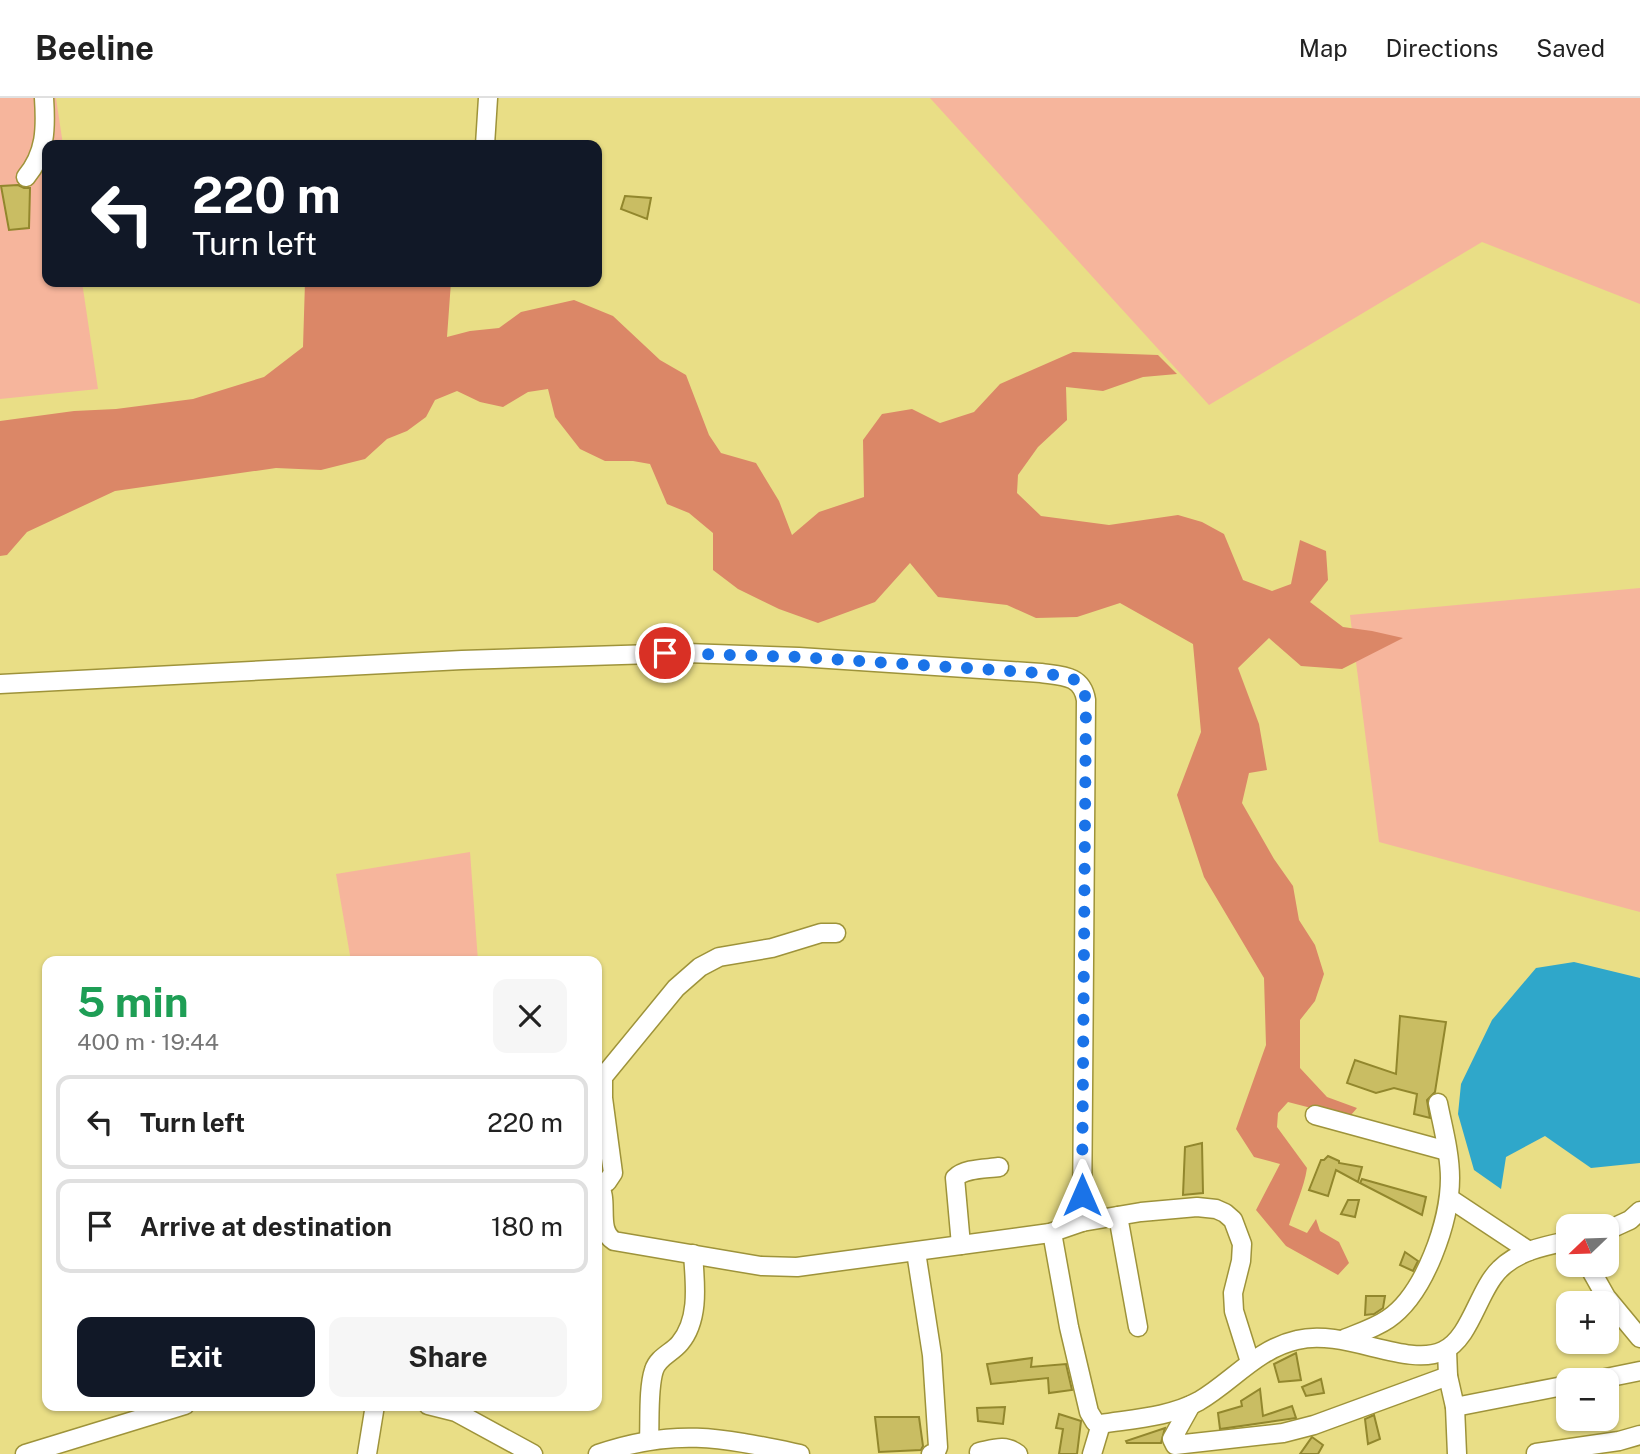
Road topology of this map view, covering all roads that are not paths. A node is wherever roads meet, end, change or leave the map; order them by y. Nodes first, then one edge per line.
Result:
1 (44, 98) edge
2 (488, 98) edge
3 (44, 140) edge
4 (485, 140) edge
5 (42, 150) edge
6 (26, 177) dead end
7 (0, 684) edge
8 (836, 933) dead end
9 (1438, 1103) dead end
10 (1315, 1115) dead end
11 (1447, 1151) junction
12 (999, 1167) dead end
13 (602, 1183) edge
14 (1449, 1198) junction
15 (602, 1205) edge
16 (1640, 1211) edge
17 (1118, 1216) junction
18 (1082, 1222) junction
19 (1619, 1225) edge
20 (1050, 1233) junction
21 (1556, 1244) edge
22 (961, 1245) junction
23 (1529, 1251) junction
24 (916, 1252) junction
25 (693, 1254) junction
26 (1595, 1278) edge
27 (1138, 1327) dead end
28 (1640, 1338) edge
29 (1344, 1339) junction
30 (1447, 1350) junction
31 (1250, 1362) junction
32 (1640, 1371) edge
33 (1619, 1375) edge
34 (1448, 1376) junction
35 (1556, 1387) edge
36 (1191, 1405) junction
37 (1455, 1407) junction
38 (166, 1411) edge
39 (374, 1411) edge
40 (446, 1411) edge
41 (1101, 1424) junction
42 (1640, 1435) edge
43 (649, 1440) junction
44 (1172, 1449) edge
45 (979, 1452) edge
46 (1536, 1453) edge
47 (24, 1454) edge
48 (367, 1454) edge
49 (533, 1454) edge
50 (598, 1454) edge
51 (800, 1454) edge
52 (931, 1454) edge
53 (1018, 1454) edge
54 (1092, 1454) edge
55 (1457, 1454) edge

1 - 3 street
2 - 4 street
5 - 6 street
7 - 18 street
8 - 13 street
9 - 11 street
10 - 11 street
11 - 14 street
12 - 22 street
14 - 23 street
14 - 29 street
15 - 25 street
16 - 19 street
17 - 18 street
17 - 27 street
17 - 31 street
18 - 20 street
20 - 22 street
20 - 41 street
21 - 23 street
22 - 24 street
23 - 30 street
24 - 25 street
24 - 52 street
25 - 43 street
26 - 28 street
29 - 30 street
29 - 31 street
30 - 34 street
31 - 36 street
32 - 33 street
34 - 37 street
34 - 44 street
35 - 37 street
36 - 41 street
36 - 44 street
37 - 55 street
38 - 47 street
39 - 48 street
40 - 49 street
41 - 54 street
42 - 46 street
43 - 50 street
43 - 51 street
45 - 53 street

